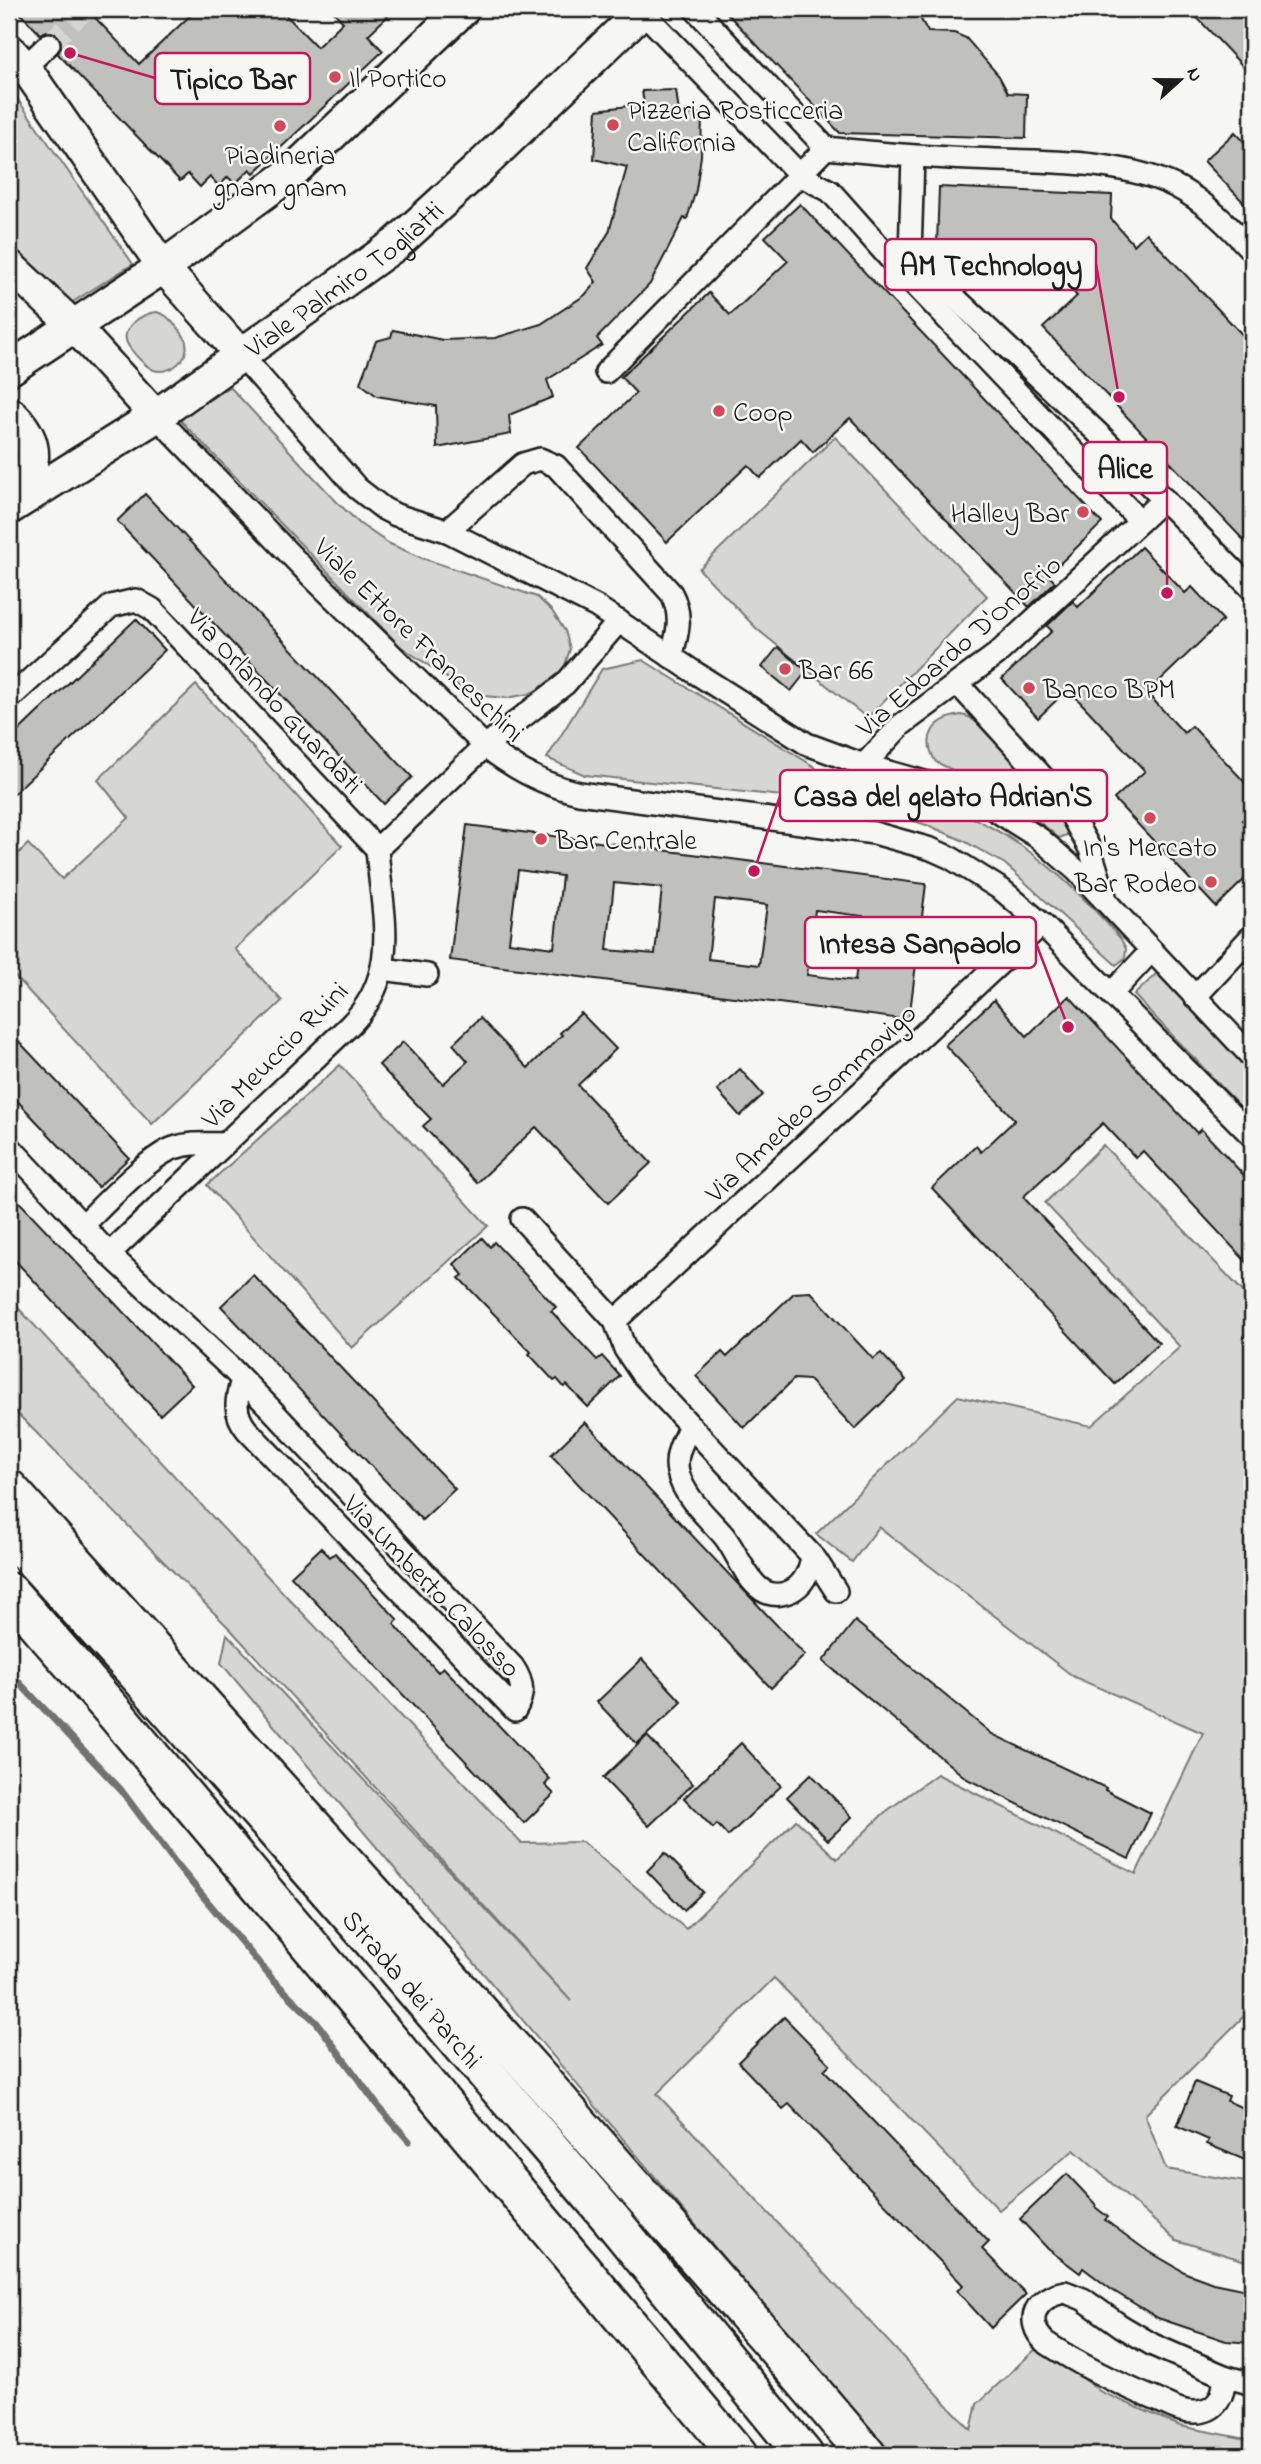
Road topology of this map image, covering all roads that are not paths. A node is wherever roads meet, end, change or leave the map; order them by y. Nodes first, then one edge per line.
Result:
1 (463, 9) edge
2 (695, 9) edge
3 (643, 10) edge
4 (49, 44) tunnel mouth
5 (17, 58) edge
6 (826, 148) junction
7 (913, 157) junction
8 (800, 175) junction
9 (1252, 251) edge
10 (902, 259) junction
11 (9, 265) edge
12 (163, 267) junction
13 (74, 326) junction
14 (241, 355) junction
15 (9, 369) edge
16 (606, 372) dead end
17 (9, 413) edge
18 (156, 416) junction
19 (1164, 499) junction
20 (9, 500) edge
21 (9, 508) edge
22 (1140, 521) junction
23 (447, 531) junction
24 (1252, 589) edge
25 (619, 621) junction
26 (671, 657) junction
27 (958, 684) junction
28 (9, 699) edge
29 (485, 746) junction
30 (864, 765) junction
31 (831, 825) junction
32 (376, 849) junction
33 (1108, 905) junction
34 (1042, 923) junction
35 (1252, 936) edge
36 (1151, 951) junction
37 (383, 969) junction
38 (427, 975) dead end
39 (1112, 993) junction
40 (1195, 997) junction
41 (1252, 1057) edge
42 (1252, 1136) edge
43 (224, 1144) junction
44 (9, 1146) edge
45 (522, 1219) dead end
46 (82, 1226) junction
47 (109, 1254) junction
48 (615, 1321) junction
49 (242, 1380) junction
50 (690, 1426) junction
51 (9, 1489) edge
52 (368, 1513) junction
53 (9, 1533) edge
54 (347, 1535) junction
55 (813, 1556) junction
56 (836, 1591) dead end
57 (9, 1592) edge
58 (9, 1625) edge
59 (169, 1778) junction
60 (1224, 2376) junction
61 (1252, 2384) edge
62 (738, 2455) edge
63 (804, 2455) edge
64 (867, 2455) edge

1 - 12 main road
2 - 6 street
3 - 8 street
3 - 14 main road, Viale Palmiro Togliatti
4 - 5 street
5 - 12 street
6 - 7 street
6 - 8 street
7 - 9 street
7 - 10 street
8 - 10 street
8 - 16 street
10 - 19 street
10 - 22 street
11 - 13 street
12 - 13 main road
12 - 14 street
13 - 15 main road
13 - 18 street
14 - 18 main road, Viale Palmiro Togliatti
14 - 23 street
17 - 20 main road
18 - 21 main road, Viale Palmiro Togliatti
18 - 29 street, Viale Ettore Franceschini
19 - 22 street, Via Edoardo D'Onofrio
19 - 24 street
22 - 27 street, Via Edoardo D'Onofrio
23 - 25 street
23 - 26 street
25 - 26 street
25 - 29 street
26 - 30 street
27 - 30 street, Via Edoardo D'Onofrio
27 - 33 street
28 - 32 street, Via Orlando Guardati
29 - 31 street, Viale Ettore Franceschini
29 - 32 street
30 - 31 street, Via Edoardo D'Onofrio
30 - 33 street
31 - 34 street, Viale Ettore Franceschini
32 - 37 street, Via Meuccio Ruini
33 - 36 street
34 - 39 street, Viale Ettore Franceschini
34 - 48 street, Via Amedeo Sommovigo
35 - 40 street
36 - 39 street
36 - 40 street
37 - 38 street
37 - 43 street, Via Meuccio Ruini
39 - 42 street, Viale Ettore Franceschini
40 - 41 street
43 - 46 street
43 - 47 street, Via Meuccio Ruini
44 - 46 street, Via Umberto Calosso
45 - 48 street
46 - 47 street, Via Umberto Calosso
47 - 49 street, Via Umberto Calosso
48 - 50 street
49 - 52 street, Via Umberto Calosso
49 - 54 street, Via Umberto Calosso
50 - 55 street
50 - 55 street
51 - 64 highway
52 - 54 street
52 - 54 street, Via Umberto Calosso
53 - 63 highway, Strada dei Parchi
55 - 56 street
57 - 59 highway, Strada dei Parchi
58 - 59 highway
59 - 62 highway, Strada dei Parchi
60 - 60 street
60 - 61 street

